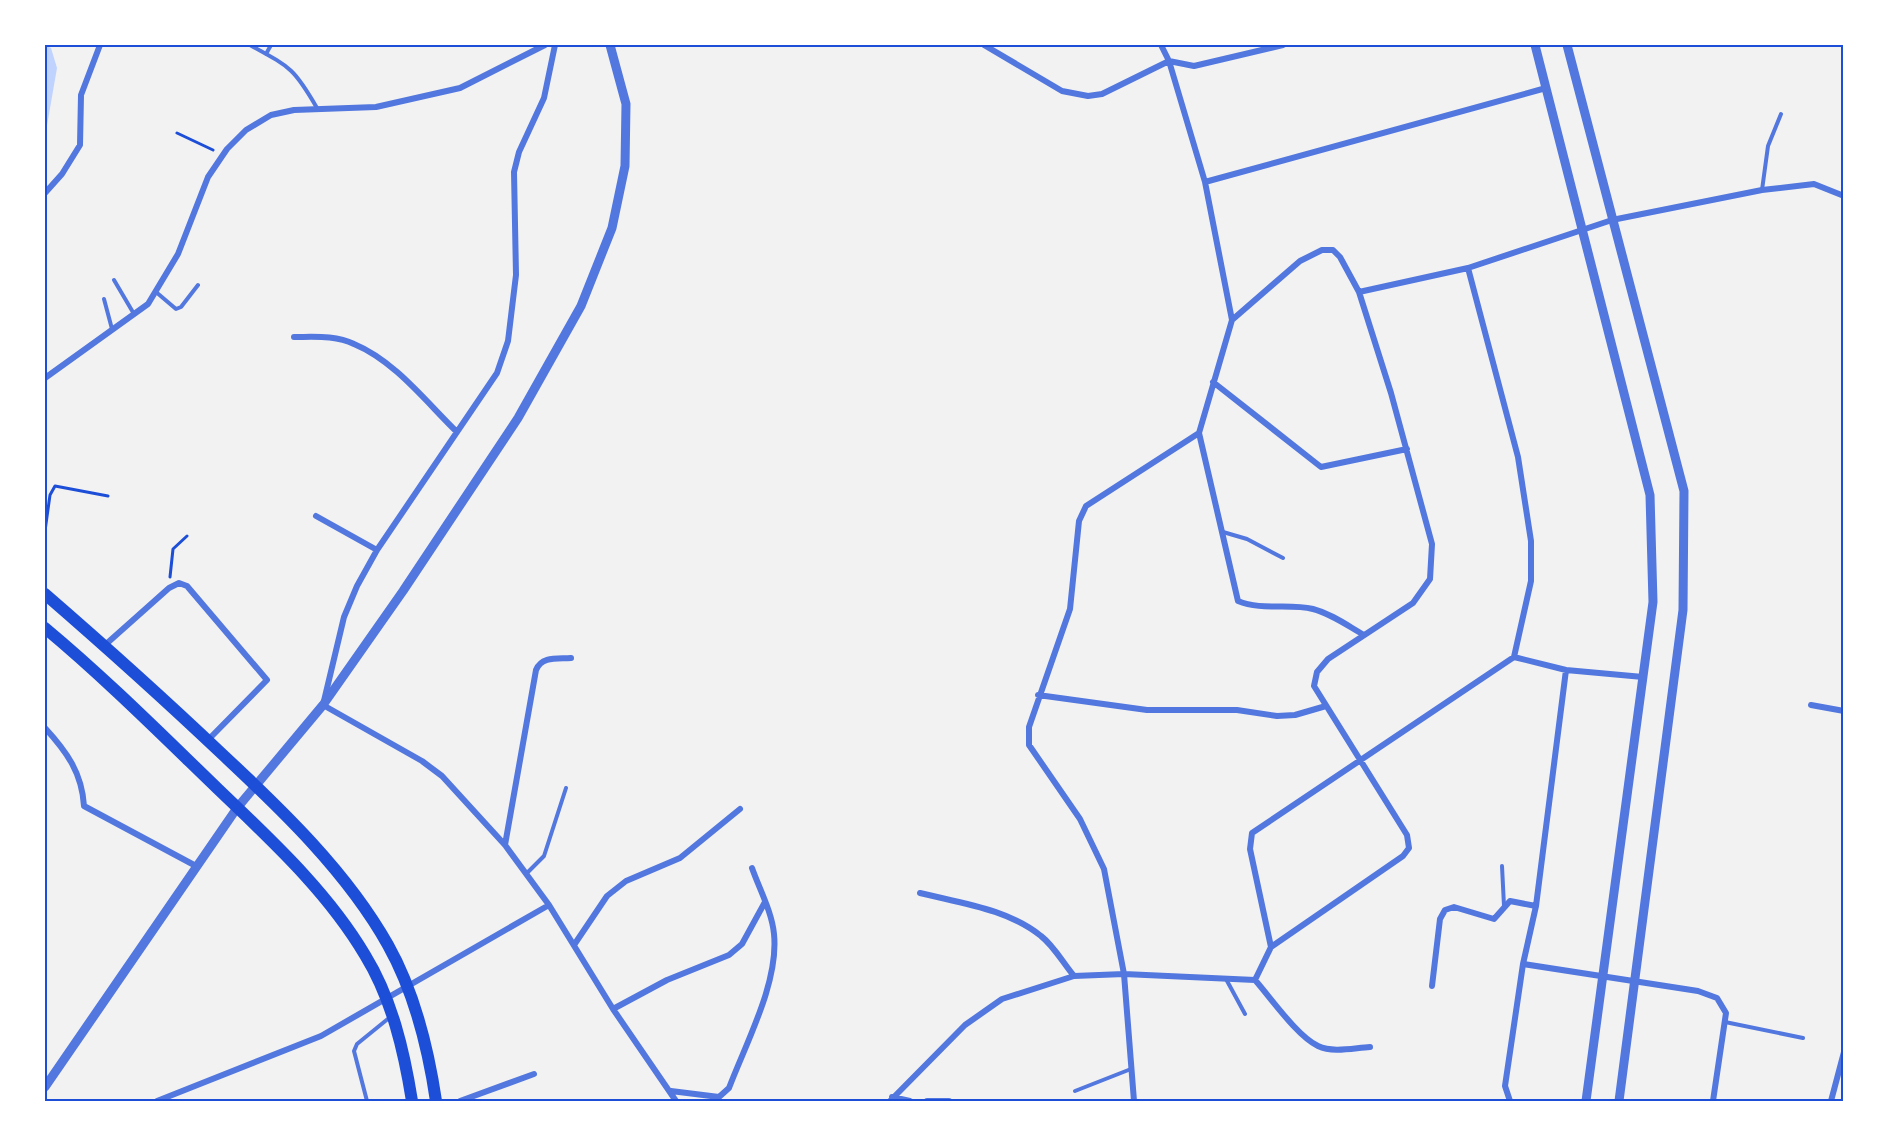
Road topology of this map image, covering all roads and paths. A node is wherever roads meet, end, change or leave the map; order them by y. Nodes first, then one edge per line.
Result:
1 (100, 45) edge
2 (250, 45) edge
3 (271, 45) edge
4 (545, 45) edge
5 (555, 45) edge
6 (610, 45) edge
7 (984, 45) edge
8 (1161, 45) edge
9 (1283, 45) edge
10 (1535, 45) edge
11 (1567, 45) edge
12 (266, 54) junction
13 (1168, 61) junction
14 (1546, 88) junction
15 (317, 109) junction
16 (1781, 114) dead end
17 (177, 133) dead end
18 (223, 155) junction
19 (1205, 182) junction
20 (1762, 190) junction
21 (45, 193) edge
22 (1844, 196) edge
23 (1612, 220) junction
24 (1583, 230) junction
25 (1468, 268) junction
26 (114, 280) dead end
27 (198, 285) dead end
28 (156, 291) junction
29 (1359, 292) junction
30 (104, 298) dead end
31 (135, 315) junction
32 (1232, 320) junction
33 (112, 330) junction
34 (294, 337) dead end
35 (45, 368) edge
36 (48, 376) edge
37 (1213, 382) junction
38 (457, 432) junction
39 (1199, 433) junction
40 (1407, 449) junction
41 (108, 496) dead end
42 (315, 516) dead end
43 (45, 531) edge
44 (1222, 532) junction
45 (187, 536) dead end
46 (377, 550) junction
47 (1283, 558) dead end
48 (169, 588) junction
49 (45, 594) edge
50 (45, 628) edge
51 (1364, 636) junction
52 (105, 645) junction
53 (1514, 657) junction
54 (571, 658) dead end
55 (1566, 670) junction
56 (1643, 678) junction
57 (1038, 695) junction
58 (322, 705) junction
59 (1811, 705) dead end
60 (1326, 706) junction
61 (1844, 711) edge
62 (45, 728) edge
63 (208, 740) junction
64 (1362, 759) junction
65 (255, 785) junction
66 (566, 788) dead end
67 (237, 808) junction
68 (740, 809) dead end
69 (505, 845) junction
70 (196, 866) junction
71 (1502, 866) dead end
72 (752, 868) dead end
73 (526, 874) junction
74 (920, 893) dead end
75 (765, 902) junction
76 (549, 905) junction
77 (1504, 906) junction
78 (1536, 906) junction
79 (574, 945) junction
80 (1271, 947) junction
81 (1523, 964) junction
82 (1124, 974) junction
83 (1074, 976) junction
84 (1603, 976) junction
85 (1225, 979) junction
86 (1255, 980) junction
87 (1635, 981) junction
88 (1432, 986) dead end
89 (409, 988) junction
90 (387, 999) junction
91 (613, 1009) junction
92 (1245, 1014) dead end
93 (392, 1016) junction
94 (1725, 1022) junction
95 (1803, 1038) dead end
96 (1370, 1047) dead end
97 (1844, 1052) edge
98 (1131, 1069) junction
99 (534, 1074) dead end
100 (45, 1087) edge
101 (671, 1091) junction
102 (1076, 1092) dead end
103 (891, 1099) edge
104 (157, 1101) edge
105 (367, 1101) edge
106 (412, 1101) edge
107 (436, 1101) edge
108 (460, 1101) edge
109 (676, 1101) edge
110 (910, 1101) edge
111 (927, 1101) edge
112 (949, 1101) edge
113 (1134, 1101) edge
114 (1510, 1101) edge
115 (1586, 1101) edge
116 (1619, 1101) edge
117 (1713, 1101) edge
118 (1831, 1101) edge

1 - 21 street
2 - 12 lane
3 - 12 lane
4 - 15 street
5 - 38 street
6 - 58 street
7 - 13 street
8 - 13 street
9 - 13 street
10 - 14 street
11 - 23 street
12 - 15 lane
13 - 19 street
14 - 19 street
14 - 24 street
15 - 18 street
16 - 20 lane
17 - 18 path
18 - 28 street
19 - 32 street
20 - 22 street
20 - 23 street
23 - 24 street
23 - 87 street
24 - 25 street
24 - 56 street
25 - 29 street
25 - 53 street
26 - 31 lane
27 - 28 lane
28 - 31 street
29 - 32 street
29 - 40 street
30 - 33 lane
31 - 33 street
32 - 37 street
33 - 36 street
34 - 38 street
35 - 36 street
37 - 39 street
37 - 40 street
38 - 46 street
39 - 44 street
39 - 57 street
40 - 51 street
41 - 43 path
42 - 46 street
44 - 47 lane
44 - 51 street
45 - 48 path
46 - 58 street
48 - 52 street
48 - 63 street
49 - 52 main road
50 - 67 main road
51 - 60 street
52 - 63 main road
53 - 55 street
53 - 64 street
54 - 69 street
55 - 56 street
55 - 78 street
56 - 84 street
57 - 60 street
57 - 82 street
58 - 65 street
58 - 69 street
59 - 61 street
60 - 64 street
62 - 70 street
63 - 65 main road
64 - 80 street
64 - 80 street
65 - 67 street
65 - 89 main road
66 - 73 lane
67 - 70 street
67 - 90 main road
68 - 79 street
69 - 73 street
70 - 100 street
71 - 77 lane
72 - 75 street
73 - 76 street
74 - 83 street
75 - 91 street
75 - 101 street
76 - 79 street
76 - 89 street
77 - 78 street
77 - 88 street
78 - 81 street
79 - 91 street
80 - 86 street
81 - 84 street
81 - 114 street
82 - 83 street
82 - 85 street
82 - 98 street
83 - 103 street
84 - 87 street
84 - 115 street
85 - 86 street
85 - 92 lane
86 - 96 street
87 - 94 street
87 - 116 street
89 - 90 street
89 - 107 main road
90 - 93 main road
90 - 104 street
91 - 101 street
93 - 105 lane
93 - 106 main road
94 - 95 lane
94 - 117 street
97 - 118 street
98 - 102 lane
98 - 113 street
99 - 108 street
101 - 109 street
103 - 110 street
111 - 112 street

